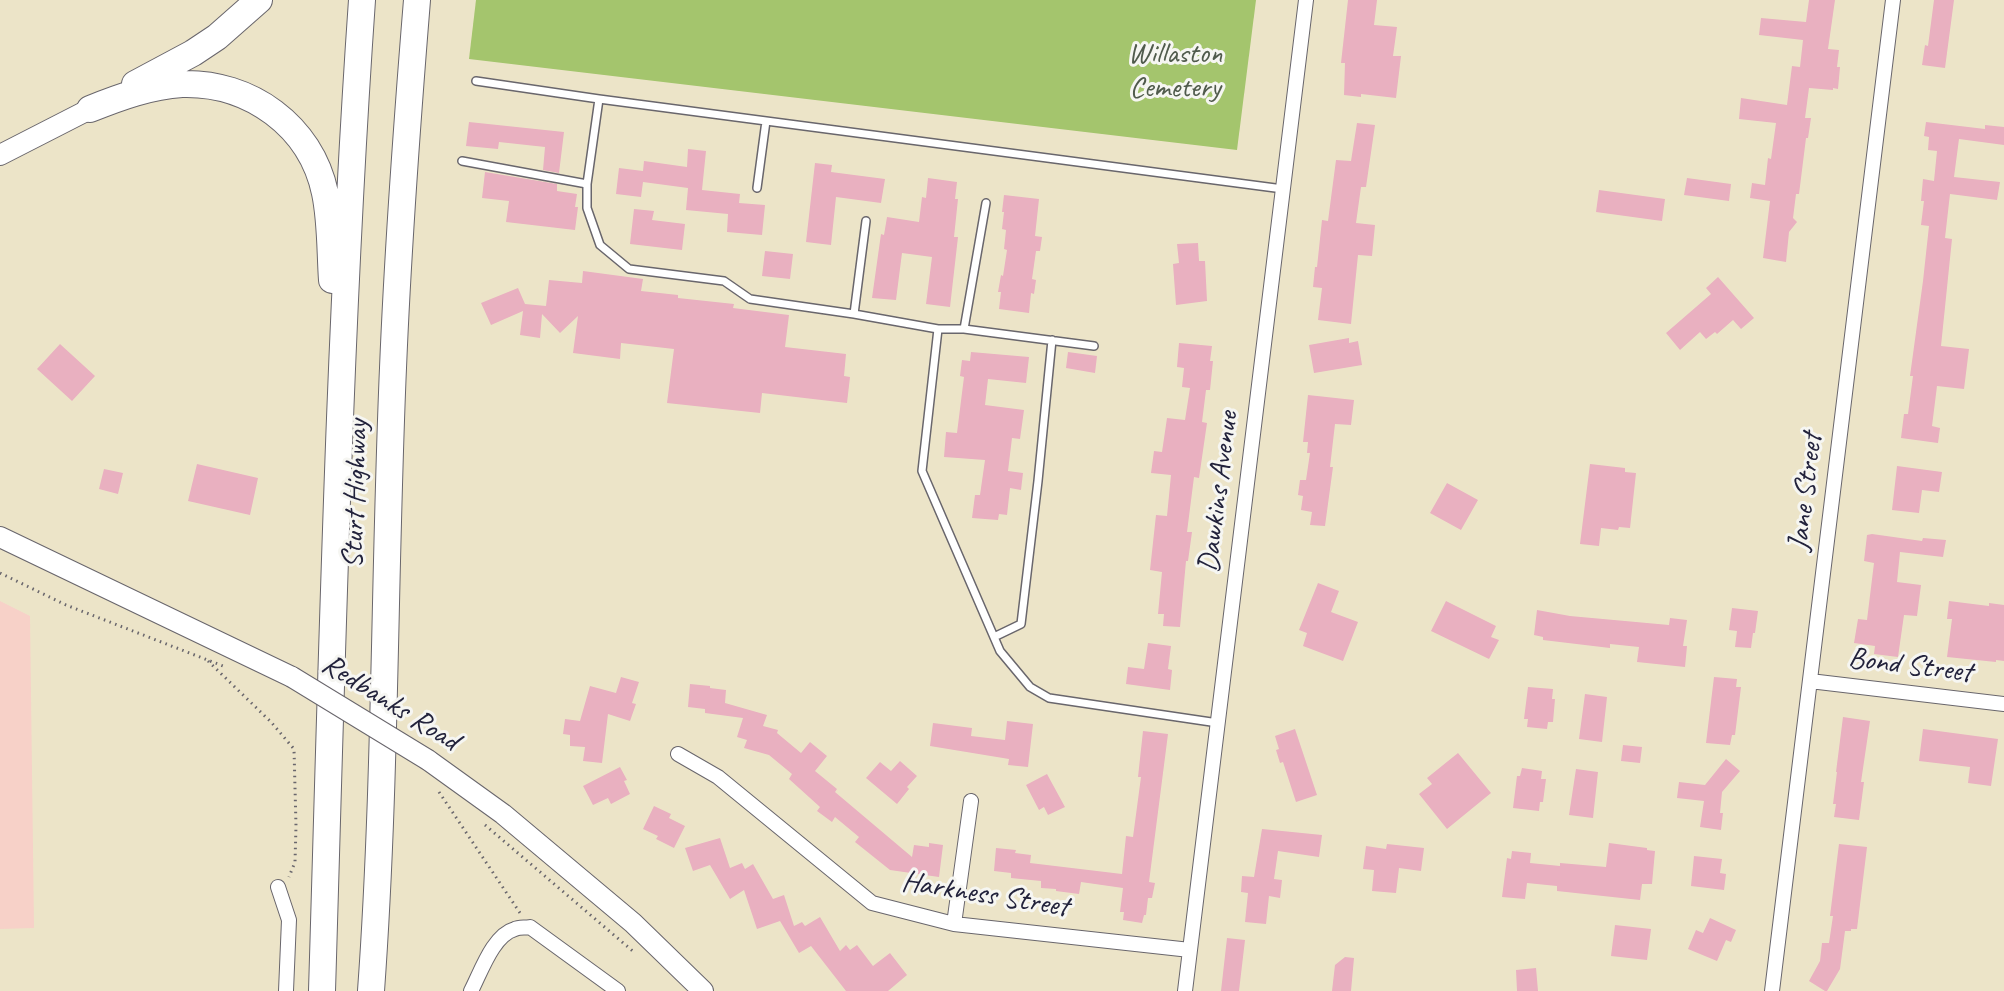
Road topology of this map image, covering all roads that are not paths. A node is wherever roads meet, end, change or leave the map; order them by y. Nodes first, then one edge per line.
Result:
1 (259, 0) edge
2 (362, 0) edge
3 (417, 0) edge
4 (1306, 0) edge
5 (1893, 0) edge
6 (476, 81) dead end
7 (599, 99) junction
8 (90, 108) junction
9 (766, 121) junction
10 (0, 155) edge
11 (462, 161) dead end
12 (587, 184) junction
13 (757, 188) dead end
14 (1283, 189) junction
15 (986, 203) dead end
16 (866, 221) dead end
17 (854, 314) junction
18 (938, 329) junction
19 (964, 329) junction
20 (1052, 340) junction
21 (1095, 346) dead end
22 (340, 424) junction
23 (0, 537) edge
24 (994, 637) junction
25 (1810, 681) junction
26 (2004, 704) edge
27 (1218, 723) junction
28 (678, 754) dead end
29 (971, 801) dead end
30 (279, 891) road end
31 (954, 924) junction
32 (1190, 950) junction
33 (286, 991) edge
34 (322, 991) edge
35 (370, 991) edge
36 (471, 991) edge
37 (618, 991) edge
38 (703, 991) edge
39 (1185, 991) edge
40 (1772, 991) edge

1 - 8 highway
2 - 22 highway, Sturt Highway
3 - 35 highway, Sturt Highway
4 - 14 street, Dawkins Avenue
5 - 25 street, Jane Street
6 - 7 lane
7 - 9 lane
7 - 12 lane
8 - 10 main road
8 - 22 highway
9 - 13 lane
9 - 14 lane
11 - 12 lane
12 - 17 lane
14 - 27 street, Dawkins Avenue
15 - 19 lane
16 - 17 lane
17 - 18 lane
18 - 19 lane
18 - 24 lane
19 - 20 lane
20 - 21 lane
20 - 24 lane
22 - 34 highway, Sturt Highway
23 - 38 main road, Redbanks Road, bridge
24 - 27 lane
25 - 26 street, Bond Street
25 - 40 street, Jane Street
27 - 32 street, Dawkins Avenue
28 - 31 street, Harkness Street
29 - 31 street
30 - 33 street
31 - 32 street, Harkness Street
32 - 39 street, Dawkins Avenue
36 - 37 street

